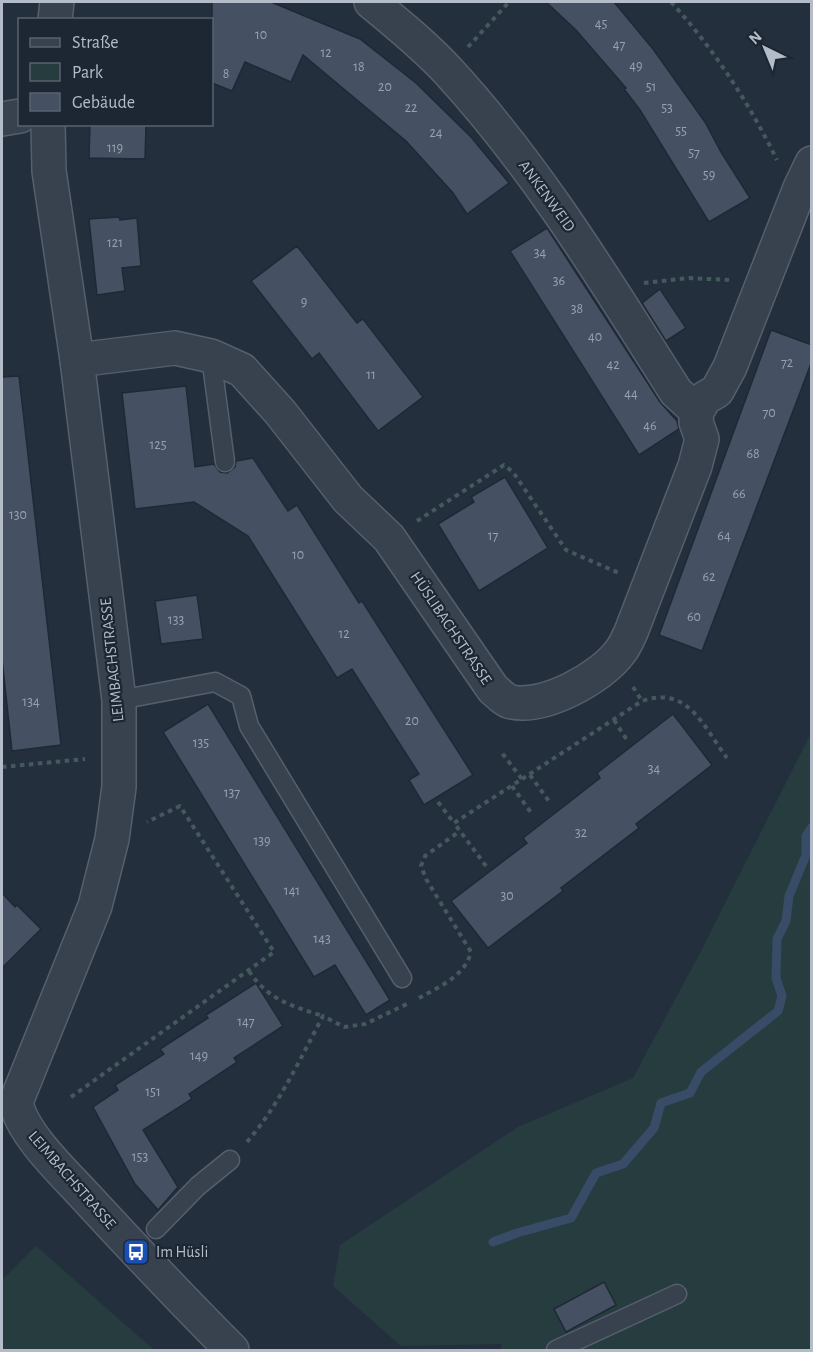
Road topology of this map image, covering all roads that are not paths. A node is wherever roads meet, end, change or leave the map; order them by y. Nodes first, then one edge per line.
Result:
1 (57, 2) edge
2 (372, 2) edge
3 (55, 18) edge
4 (18, 116) edge
5 (2, 119) edge
6 (48, 126) edge
7 (796, 165) edge
8 (211, 356) junction
9 (77, 360) junction
10 (698, 411) junction
11 (225, 462) dead end
12 (119, 700) junction
13 (402, 978) dead end
14 (10, 1087) edge
15 (230, 1160) road end
16 (156, 1229) dead end
17 (677, 1294) dead end
18 (232, 1350) edge
19 (556, 1350) edge

1 - 3 street
2 - 10 street, ANKENWEID
4 - 5 street
6 - 9 street, LEIMBACHSTRASSE
7 - 10 street
8 - 9 street, HÜSLIBACHSTRASSE
8 - 10 street, HÜSLIBACHSTRASSE
8 - 11 lane
9 - 12 street, LEIMBACHSTRASSE
12 - 13 lane
12 - 14 street, LEIMBACHSTRASSE
14 - 18 street, LEIMBACHSTRASSE
15 - 16 lane
17 - 19 lane

